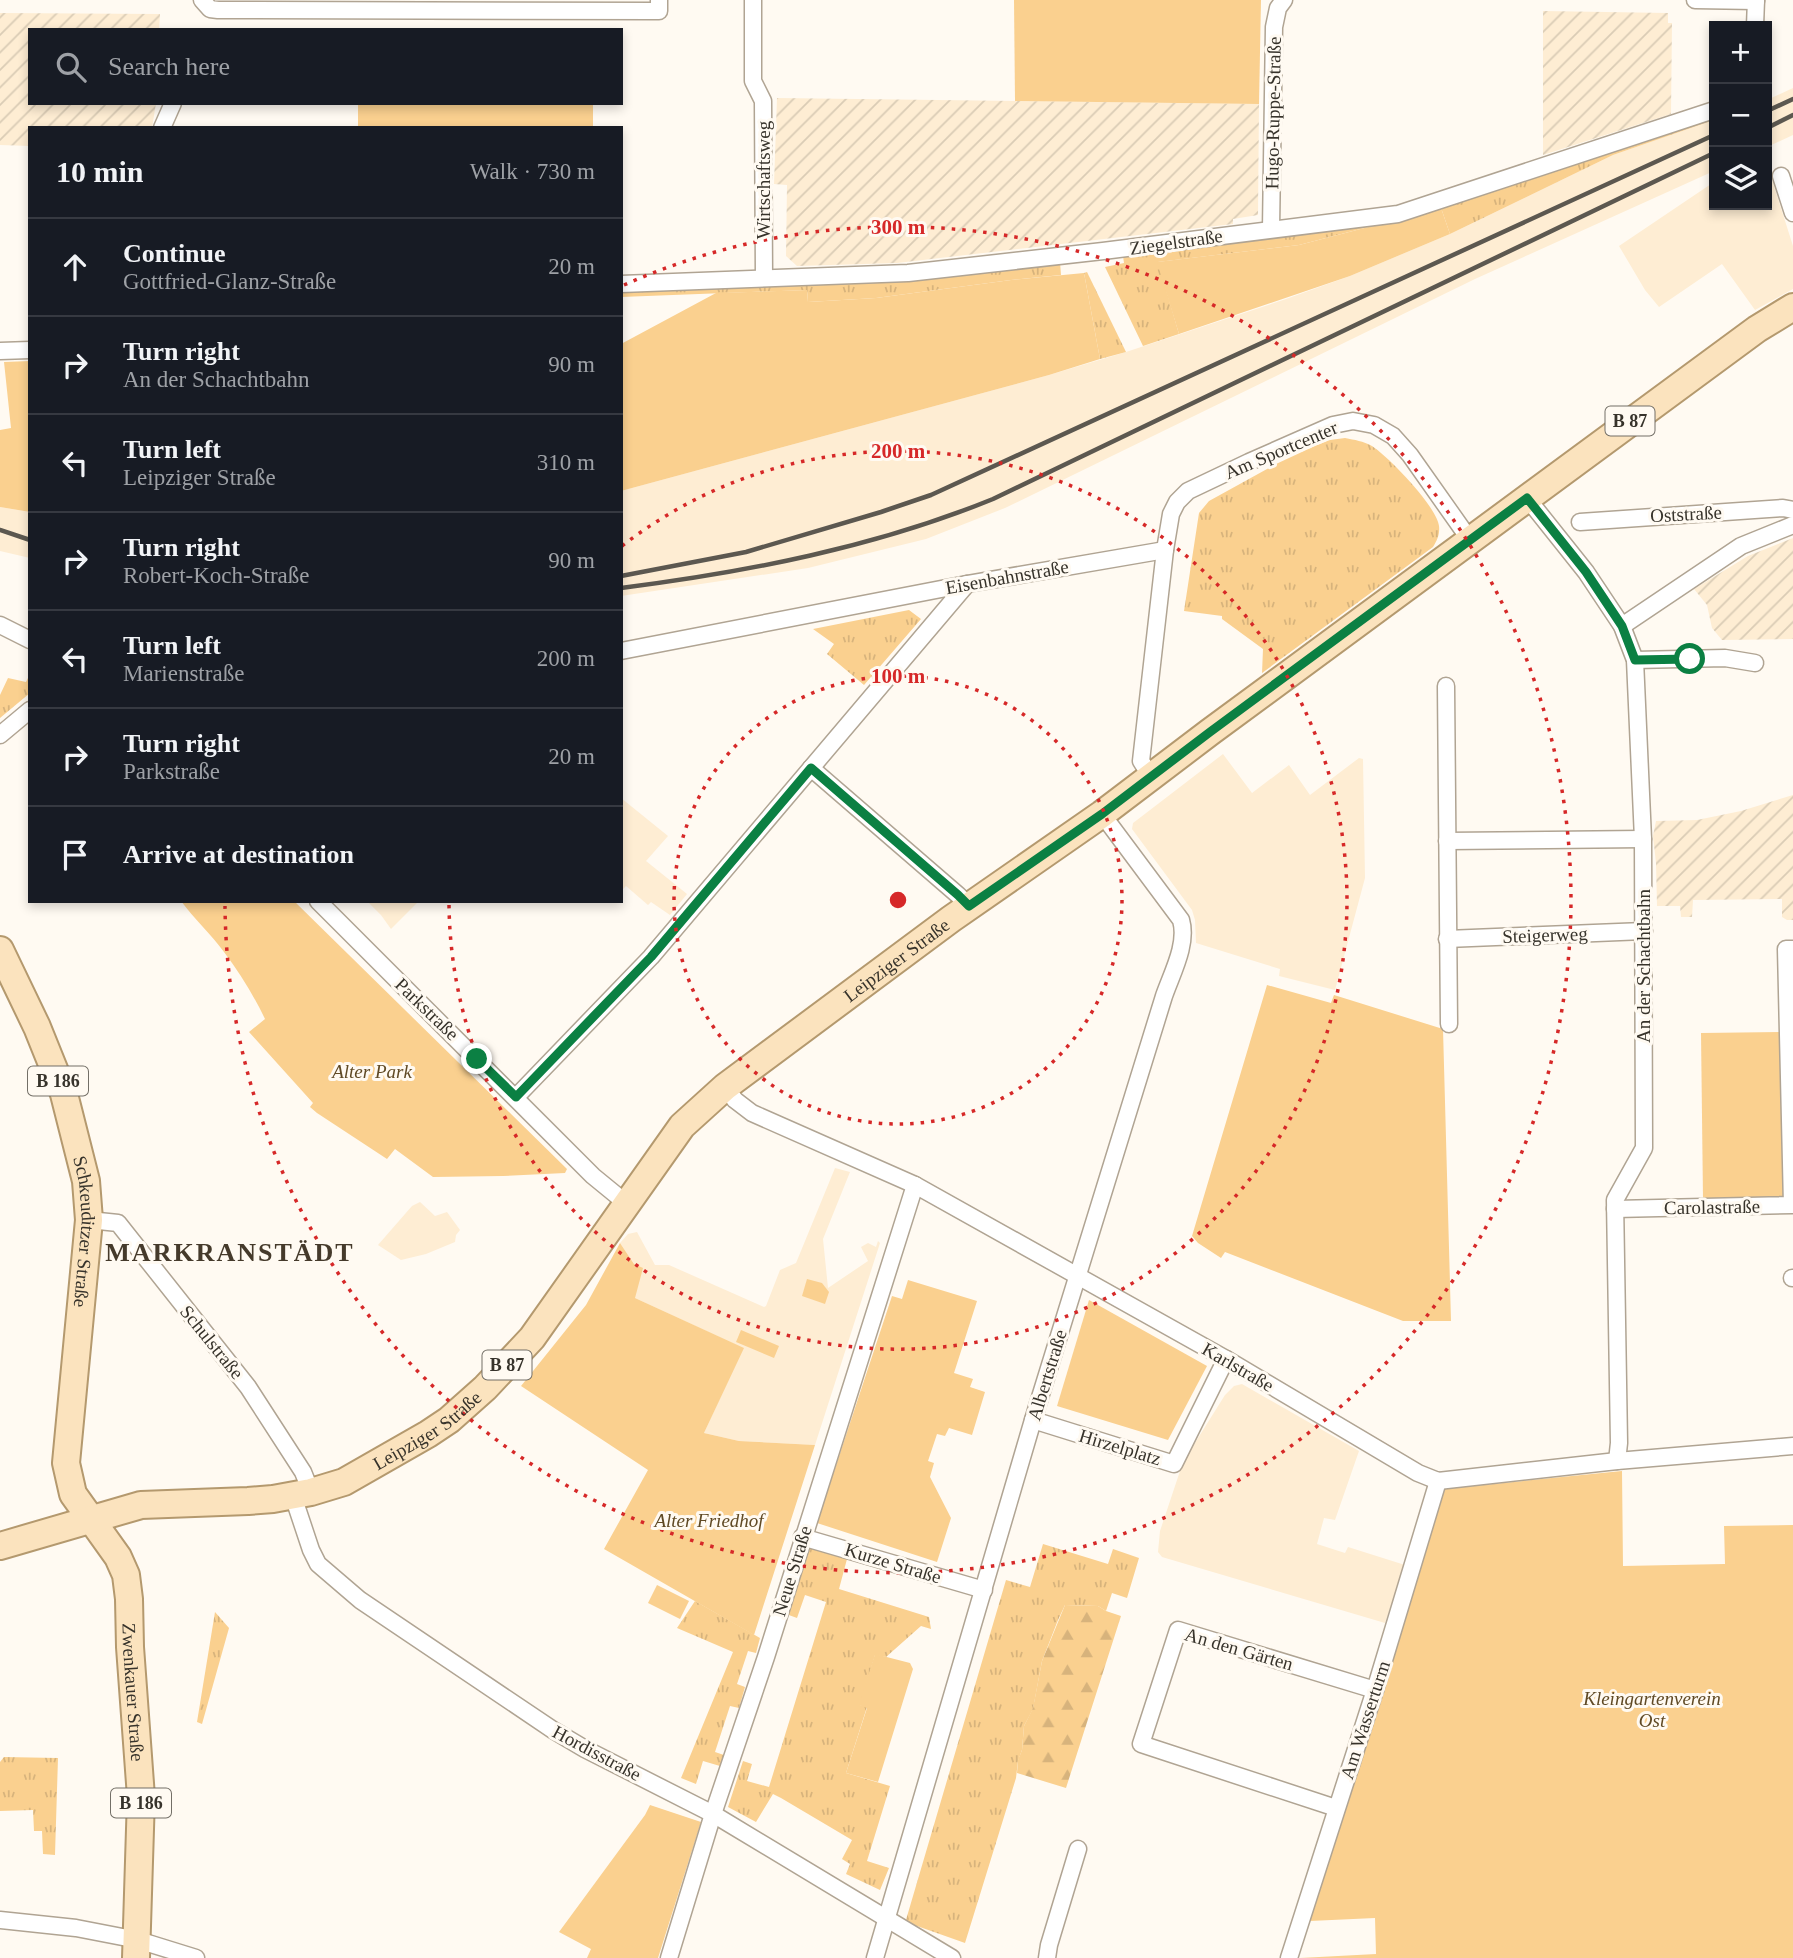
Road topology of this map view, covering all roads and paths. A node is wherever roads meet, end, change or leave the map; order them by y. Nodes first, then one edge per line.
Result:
1 (202, 0) edge
2 (659, 0) edge
3 (752, 0) edge
4 (1284, 0) edge
5 (1695, 0) edge
6 (1756, 0) edge
7 (1755, 21) edge
8 (172, 105) edge
9 (1709, 112) edge
10 (163, 126) edge
11 (1780, 176) dead end
12 (1793, 213) edge
13 (1271, 229) junction
14 (764, 278) junction
15 (623, 284) edge
16 (1793, 307) edge
17 (28, 350) edge
18 (0, 351) edge
19 (1527, 498) junction
20 (1793, 510) edge
21 (1580, 522) dead end
22 (1793, 525) edge
23 (1470, 540) junction
24 (1165, 550) junction
25 (967, 584) junction
26 (0, 625) edge
27 (1622, 626) junction
28 (28, 639) edge
29 (623, 651) edge
30 (1635, 660) junction
31 (1755, 663) dead end
32 (1446, 686) dead end
33 (28, 712) edge
34 (0, 735) edge
35 (811, 768) junction
36 (1151, 777) junction
37 (1102, 814) junction
38 (1643, 839) junction
39 (1447, 841) junction
40 (320, 903) edge
41 (969, 906) junction
42 (1644, 931) junction
43 (1447, 939) junction
44 (1793, 949) edge
45 (0, 950) edge
46 (1448, 1024) dead end
47 (725, 1087) junction
48 (516, 1097) junction
49 (1792, 1146) edge
50 (915, 1185) junction
51 (626, 1203) junction
52 (1615, 1209) junction
53 (89, 1220) junction
54 (1078, 1275) junction
55 (1226, 1359) junction
56 (1033, 1420) junction
57 (1793, 1446) edge
58 (1617, 1461) junction
59 (1438, 1481) junction
60 (302, 1494) junction
61 (93, 1519) junction
62 (802, 1537) junction
63 (0, 1546) edge
64 (984, 1590) junction
65 (1375, 1690) junction
66 (1336, 1808) junction
67 (713, 1814) junction
68 (1078, 1849) dead end
69 (0, 1920) edge
70 (886, 1920) junction
71 (137, 1949) edge
72 (196, 1958) edge
73 (669, 1958) edge
74 (875, 1958) edge
75 (952, 1958) edge
76 (1047, 1958) edge
77 (1289, 1958) edge

1 - 2 street
3 - 14 street, Wirtschaftsweg
4 - 13 street, Hugo-Ruppe-Straße
5 - 6 street
6 - 7 street
8 - 10 street
9 - 13 street, Ziegelstraße
11 - 12 street
13 - 14 street, Ziegelstraße
14 - 15 street, Ziegelstraße
16 - 19 main road, Leipziger Straße / B 87
17 - 18 street
19 - 23 main road, Leipziger Straße / B 87
19 - 27 street, An der Schachtbahn
20 - 21 street, Oststraße
22 - 27 street
23 - 24 street, Am Sportcenter
23 - 36 main road, Leipziger Straße / B 87
24 - 25 street, Eisenbahnstraße
24 - 36 street
25 - 29 street, Eisenbahnstraße
25 - 35 street
26 - 28 street
27 - 30 street, An der Schachtbahn
30 - 31 street
30 - 38 street, An der Schachtbahn
32 - 39 street
33 - 34 street
35 - 41 street
35 - 48 street
36 - 37 main road, Leipziger Straße / B 87
37 - 41 main road, Leipziger Straße / B 87
37 - 54 street, Albertstraße
38 - 39 street
38 - 42 street, An der Schachtbahn
39 - 43 street
40 - 48 street, Parkstraße
41 - 47 main road, Leipziger Straße / B 87
42 - 43 street, Steigerweg
42 - 52 street, An der Schachtbahn
43 - 46 street
44 - 49 street, Carolastraße
45 - 53 main road, Schkeuditzer Straße / B 186
47 - 50 street, Karlstraße
47 - 51 main road, Leipziger Straße / B 87
48 - 51 street, Parkstraße
49 - 52 street, Carolastraße
50 - 54 street, Karlstraße
50 - 62 street, Neue Straße
51 - 60 main road, Leipziger Straße / B 87
52 - 58 street, An der Schachtbahn
53 - 60 street, Schulstraße
53 - 61 main road, Schkeuditzer Straße / B 186
54 - 55 street, Karlstraße
54 - 56 street, Albertstraße
55 - 56 street, Hirzelplatz
55 - 59 street, Karlstraße
56 - 64 street, Albertstraße
57 - 58 street
58 - 59 street
59 - 65 street, Am Wasserturm
60 - 61 main road, Leipziger Straße / B 87
60 - 67 street, Hordisstraße
61 - 63 main road, B 87
61 - 71 main road, Zwenkauer Straße / B 186
62 - 64 street, Kurze Straße
62 - 67 street, Neue Straße
64 - 70 street, Albertstraße
65 - 66 street, Am Wasserturm
65 - 66 street, An den Gärten
66 - 77 street, Am Wasserturm
67 - 70 street, Hordisstraße
67 - 73 street, Neue Straße
68 - 76 street
69 - 71 street
70 - 74 street, Albertstraße
70 - 75 street, Hordisstraße
71 - 72 street

